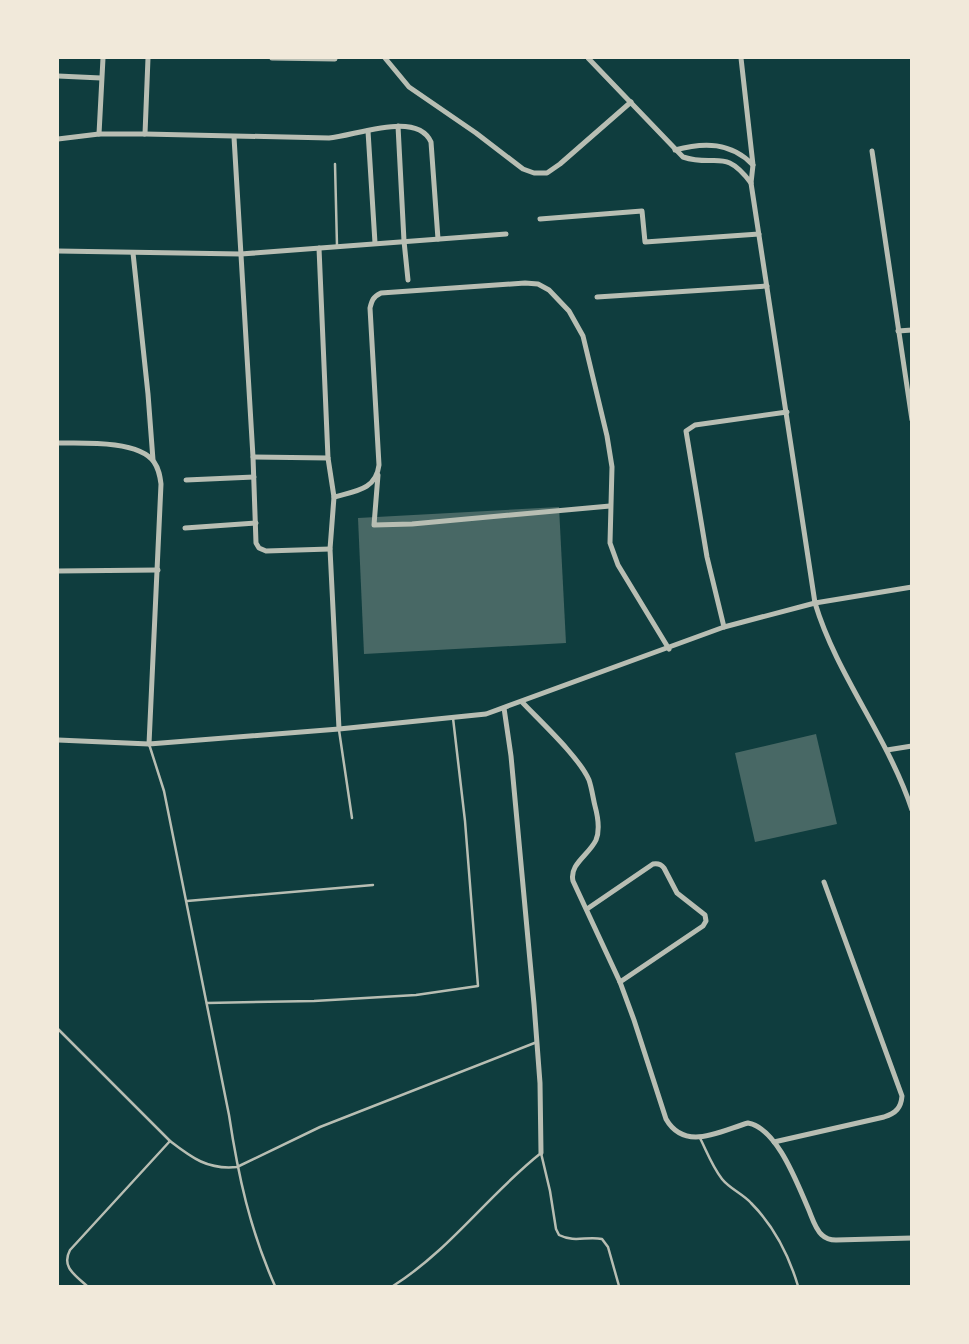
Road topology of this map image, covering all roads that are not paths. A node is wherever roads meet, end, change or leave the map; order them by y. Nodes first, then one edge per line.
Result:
1 (103, 58) edge
2 (148, 58) edge
3 (272, 58) edge
4 (385, 58) edge
5 (588, 58) edge
6 (741, 58) edge
7 (335, 59) dead end
8 (58, 76) edge
9 (101, 78) junction
10 (631, 102) junction
11 (398, 126) junction
12 (368, 131) junction
13 (98, 134) junction
14 (145, 134) junction
15 (234, 137) junction
16 (58, 139) edge
17 (675, 150) junction
18 (872, 151) dead end
19 (335, 164) dead end
20 (753, 165) junction
21 (751, 183) junction
22 (540, 219) dead end
23 (506, 234) dead end
24 (759, 234) junction
25 (438, 239) junction
26 (404, 241) junction
27 (375, 243) junction
28 (337, 246) junction
29 (319, 248) junction
30 (58, 251) edge
31 (133, 253) junction
32 (241, 254) junction
33 (408, 280) dead end
34 (767, 286) junction
35 (597, 298) dead end
36 (912, 330) edge
37 (898, 331) junction
38 (787, 412) junction
39 (912, 420) edge
40 (58, 443) edge
41 (253, 457) junction
42 (328, 458) junction
43 (153, 460) junction
44 (378, 475) junction
45 (254, 476) junction
46 (186, 480) dead end
47 (334, 497) junction
48 (610, 506) junction
49 (256, 523) junction
50 (185, 528) dead end
51 (330, 549) junction
52 (158, 570) junction
53 (58, 571) edge
54 (912, 587) edge
55 (815, 603) junction
56 (724, 627) junction
57 (668, 648) junction
58 (522, 702) junction
59 (504, 708) junction
60 (453, 718) junction
61 (339, 728) junction
62 (58, 740) edge
63 (149, 744) junction
64 (912, 746) edge
65 (888, 750) junction
66 (912, 810) edge
67 (352, 818) dead end
68 (824, 882) dead end
69 (374, 885) dead end
70 (186, 901) junction
71 (586, 909) junction
72 (620, 982) junction
73 (207, 1003) junction
74 (58, 1029) edge
75 (537, 1042) junction
76 (700, 1137) junction
77 (170, 1141) junction
78 (774, 1142) junction
79 (541, 1153) junction
80 (236, 1167) junction
81 (912, 1238) edge
82 (87, 1286) edge
83 (275, 1286) edge
84 (393, 1286) edge
85 (618, 1286) edge
86 (798, 1286) edge

1 - 9 street
2 - 14 street
3 - 7 street
4 - 10 street
5 - 10 street
6 - 20 street
8 - 9 street
9 - 13 street
10 - 17 street
11 - 12 street
11 - 25 street
11 - 26 street
12 - 15 street
12 - 27 street
13 - 14 street
13 - 16 street
14 - 15 street
15 - 32 street
17 - 20 street
17 - 21 street
18 - 37 street
19 - 28 lane
20 - 21 street
21 - 24 street
22 - 24 street
23 - 25 street
24 - 34 street
25 - 26 street
26 - 27 street
26 - 33 street
27 - 28 street
28 - 29 street
29 - 32 street
29 - 42 street
30 - 31 street
31 - 32 street
31 - 43 street
32 - 41 street
34 - 35 street
34 - 38 street
36 - 37 street
37 - 39 street
38 - 55 street
38 - 56 street
40 - 43 street
41 - 42 street
41 - 45 street
42 - 47 street
43 - 52 street
44 - 47 street
44 - 48 street
44 - 48 street
45 - 46 street
45 - 49 street
47 - 51 street
48 - 57 street
49 - 50 street
49 - 51 street
51 - 61 street
52 - 53 street
52 - 63 street
54 - 55 street
55 - 56 street
55 - 65 street
56 - 57 street
57 - 58 street
58 - 59 street
58 - 71 street
59 - 60 street
59 - 75 street
60 - 61 street
60 - 73 lane
61 - 63 street
61 - 67 lane
62 - 63 street
63 - 70 lane
64 - 65 street
65 - 66 street
68 - 78 street
69 - 70 lane
70 - 73 lane
71 - 72 street
71 - 72 street
72 - 76 street
73 - 80 lane
74 - 77 lane
75 - 79 street
75 - 80 lane
76 - 78 street
76 - 86 lane
77 - 80 lane
77 - 82 lane
78 - 81 street
79 - 84 lane
79 - 85 lane
80 - 83 lane

